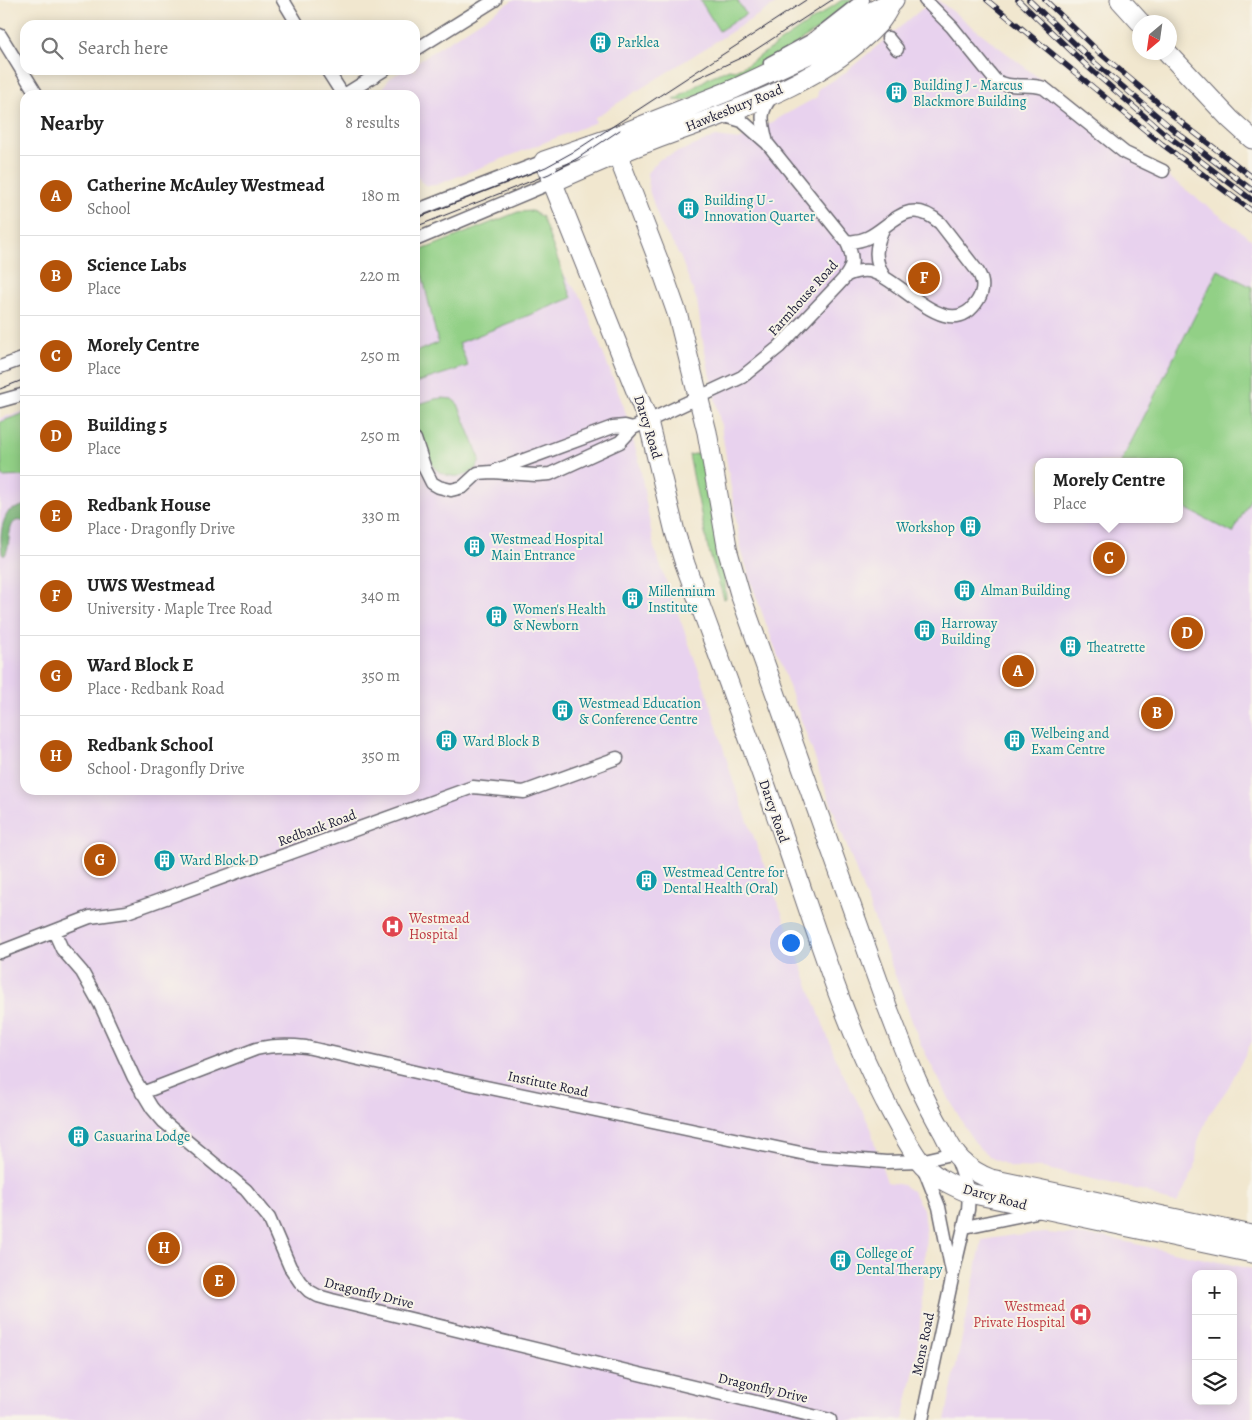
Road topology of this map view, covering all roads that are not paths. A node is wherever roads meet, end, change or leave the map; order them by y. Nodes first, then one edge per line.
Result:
1 (283, 0) edge
2 (495, 0) edge
3 (863, 0) edge
4 (893, 0) edge
5 (925, 0) edge
6 (1120, 0) edge
7 (1134, 15) edge
8 (295, 20) edge
9 (0, 35) edge
10 (888, 38) dead end
11 (420, 47) edge
12 (897, 50) dead end
13 (1174, 60) edge
14 (20, 68) edge
15 (24, 75) edge
16 (330, 75) edge
17 (376, 75) edge
18 (33, 90) edge
19 (341, 90) edge
20 (352, 90) edge
21 (734, 90) junction
22 (774, 94) junction
23 (722, 115) junction
24 (1252, 138) edge
25 (767, 143) junction
26 (614, 146) junction
27 (544, 161) junction
28 (1163, 170) dead end
29 (553, 182) junction
30 (420, 209) edge
31 (885, 226) junction
32 (420, 238) edge
33 (846, 241) junction
34 (847, 275) junction
35 (885, 278) junction
36 (20, 360) edge
37 (0, 367) edge
38 (20, 395) edge
39 (699, 398) junction
40 (0, 401) edge
41 (641, 425) junction
42 (420, 453) edge
43 (492, 472) junction
44 (617, 758) dead end
45 (54, 931) junction
46 (0, 952) edge
47 (142, 1093) junction
48 (955, 1153) junction
49 (920, 1161) junction
50 (969, 1193) junction
51 (1116, 1205) junction
52 (1046, 1210) junction
53 (965, 1227) junction
54 (1252, 1235) edge
55 (1186, 1239) junction
56 (1252, 1253) edge
57 (953, 1274) junction
58 (830, 1420) edge
59 (922, 1420) edge

1 - 8 street
2 - 11 street
3 - 21 street, Hawkesbury Road
4 - 21 street, Hawkesbury Road
4 - 22 street, Hawkesbury Road
5 - 28 street
6 - 7 street
9 - 14 street
10 - 12 street
13 - 24 street
15 - 18 street
16 - 19 street
17 - 20 street
21 - 26 street, Hawkesbury Road
22 - 23 street, Hawkesbury Road
22 - 25 street, Farmhouse Road
23 - 25 street, Farmhouse Road
23 - 26 street, Hawkesbury Road
25 - 33 street, Farmhouse Road
26 - 27 street, Hawkesbury Road
26 - 29 street, Hawkesbury Road
26 - 39 street, Darcy Road
27 - 29 street
27 - 30 street, Hawkesbury Road
29 - 32 street, Hawkesbury Road
29 - 41 street, Darcy Road
31 - 33 street
31 - 35 street
31 - 35 street
33 - 34 street, Farmhouse Road
34 - 35 street
34 - 39 street, Farmhouse Road
36 - 37 street
38 - 40 street
39 - 41 street, Farmhouse Road
39 - 48 street, Darcy Road
41 - 43 street
41 - 43 street
41 - 49 street, Darcy Road
42 - 43 street
44 - 45 street, Redbank Road
45 - 46 street, Redbank Road
45 - 47 street, Dragonfly Drive
47 - 49 street, Institute Road
47 - 58 street, Dragonfly Drive
48 - 49 street, Institute Road
48 - 50 street, Mons Road
48 - 51 street, Darcy Road
49 - 50 street, Darcy Road
49 - 57 street, Mons Road
50 - 52 street, Darcy Road
50 - 53 street, Mons Road
51 - 54 street, Darcy Road
51 - 55 street
52 - 53 street
52 - 55 street, Darcy Road
53 - 57 street, Mons Road
55 - 56 street, Darcy Road
57 - 59 street, Mons Road

